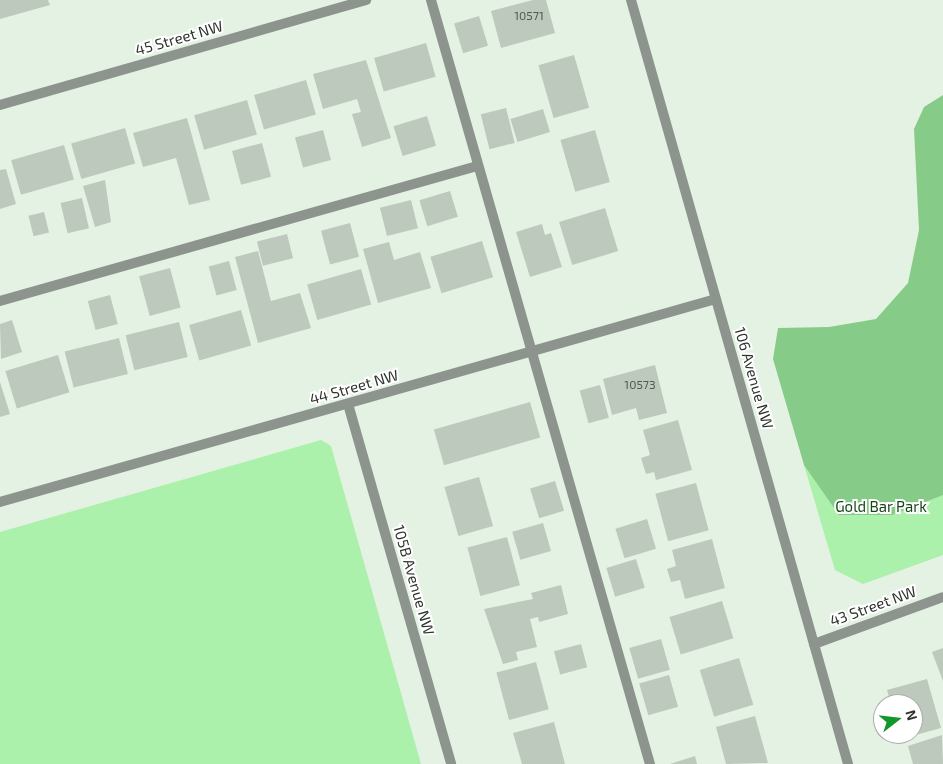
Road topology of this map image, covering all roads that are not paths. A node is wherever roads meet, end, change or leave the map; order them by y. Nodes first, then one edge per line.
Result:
1 (366, 0) edge
2 (431, 0) edge
3 (630, 0) edge
4 (0, 104) edge
5 (476, 166) junction
6 (716, 299) junction
7 (0, 301) edge
8 (532, 351) junction
9 (348, 404) junction
10 (0, 502) edge
11 (943, 597) edge
12 (814, 644) junction
13 (451, 764) edge
14 (650, 764) edge
15 (848, 764) edge

1 - 4 street, 45 Street NW
2 - 5 street
3 - 6 street, 106 Avenue NW
5 - 7 street
5 - 8 street
6 - 8 street, 44 Street NW
6 - 12 street, 106 Avenue NW
8 - 9 street, 44 Street NW
8 - 14 street
9 - 10 street, 44 Street NW
9 - 13 street, 105B Avenue NW
11 - 12 street, 43 Street NW
12 - 15 street, 106 Avenue NW

